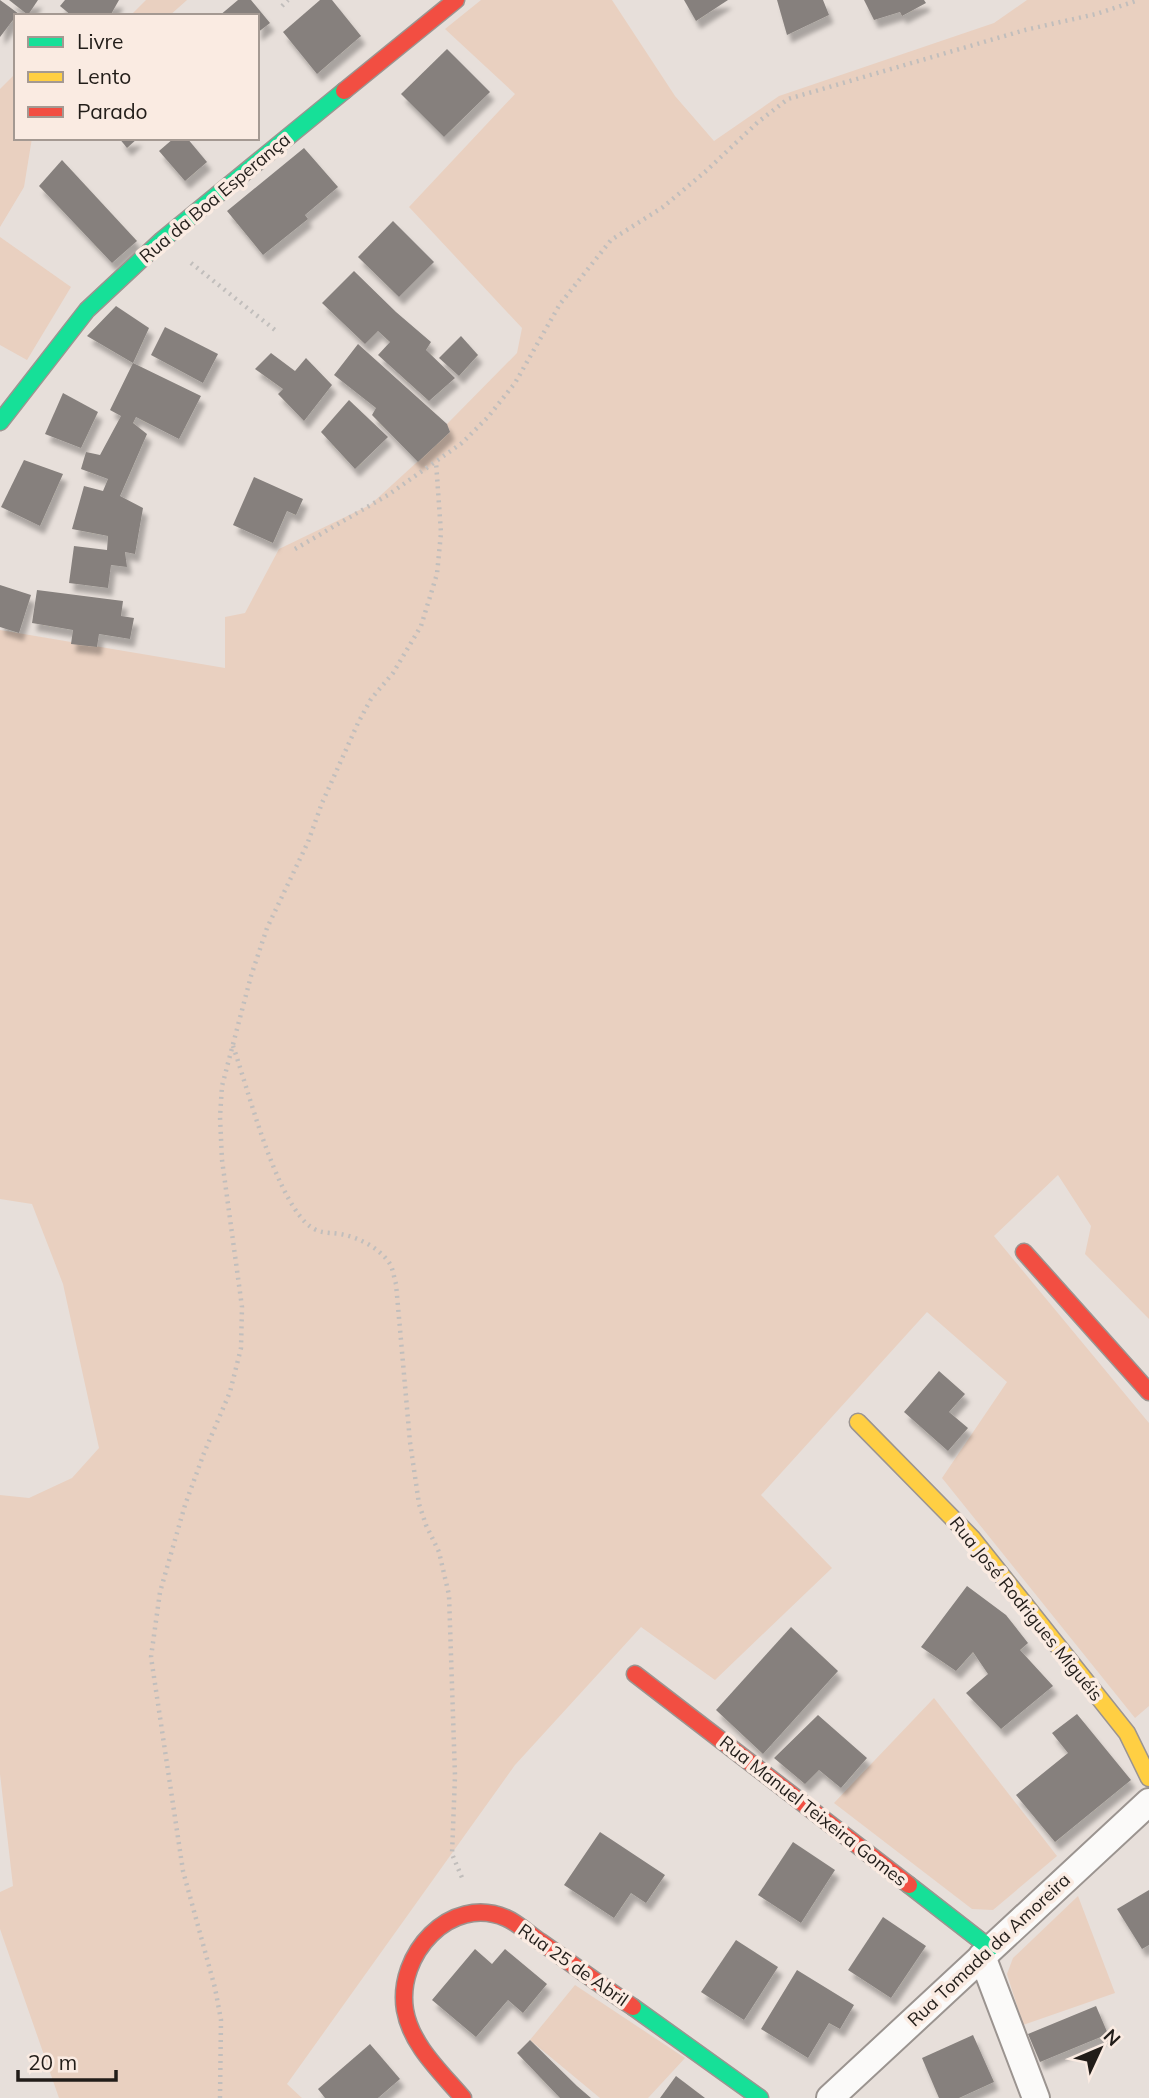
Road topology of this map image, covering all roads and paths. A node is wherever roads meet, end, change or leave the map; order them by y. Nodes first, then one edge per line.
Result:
1 (288, 0) edge
2 (456, 0) edge
3 (1139, 0) edge
4 (282, 6) dead end
5 (162, 240) junction
6 (275, 330) dead end
7 (0, 422) edge
8 (436, 462) junction
9 (295, 549) dead end
10 (232, 1045) junction
11 (1024, 1252) dead end
12 (1149, 1392) edge
13 (858, 1422) dead end
14 (635, 1674) dead end
15 (1149, 1778) edge
16 (1149, 1802) edge
17 (476, 1911) junction
18 (986, 1952) junction
19 (220, 2098) edge
20 (463, 2098) edge
21 (760, 2098) edge
22 (830, 2098) edge
23 (1036, 2098) edge

1 - 4 path
2 - 5 street, Rua da Boa Esperança
3 - 8 path
5 - 6 path
5 - 7 street, Rua da Boa Esperança
8 - 9 path
8 - 10 path
10 - 17 path
10 - 19 path
11 - 12 street
13 - 15 street, Rua José Rodrigues Miguéis
14 - 18 street, Rua Manuel Teixeira Gomes
16 - 18 street, Rua Tomada da Amoreira
17 - 20 street
17 - 21 street, Rua 25 de Abril
18 - 22 street, Rua Tomada da Amoreira
18 - 23 street

